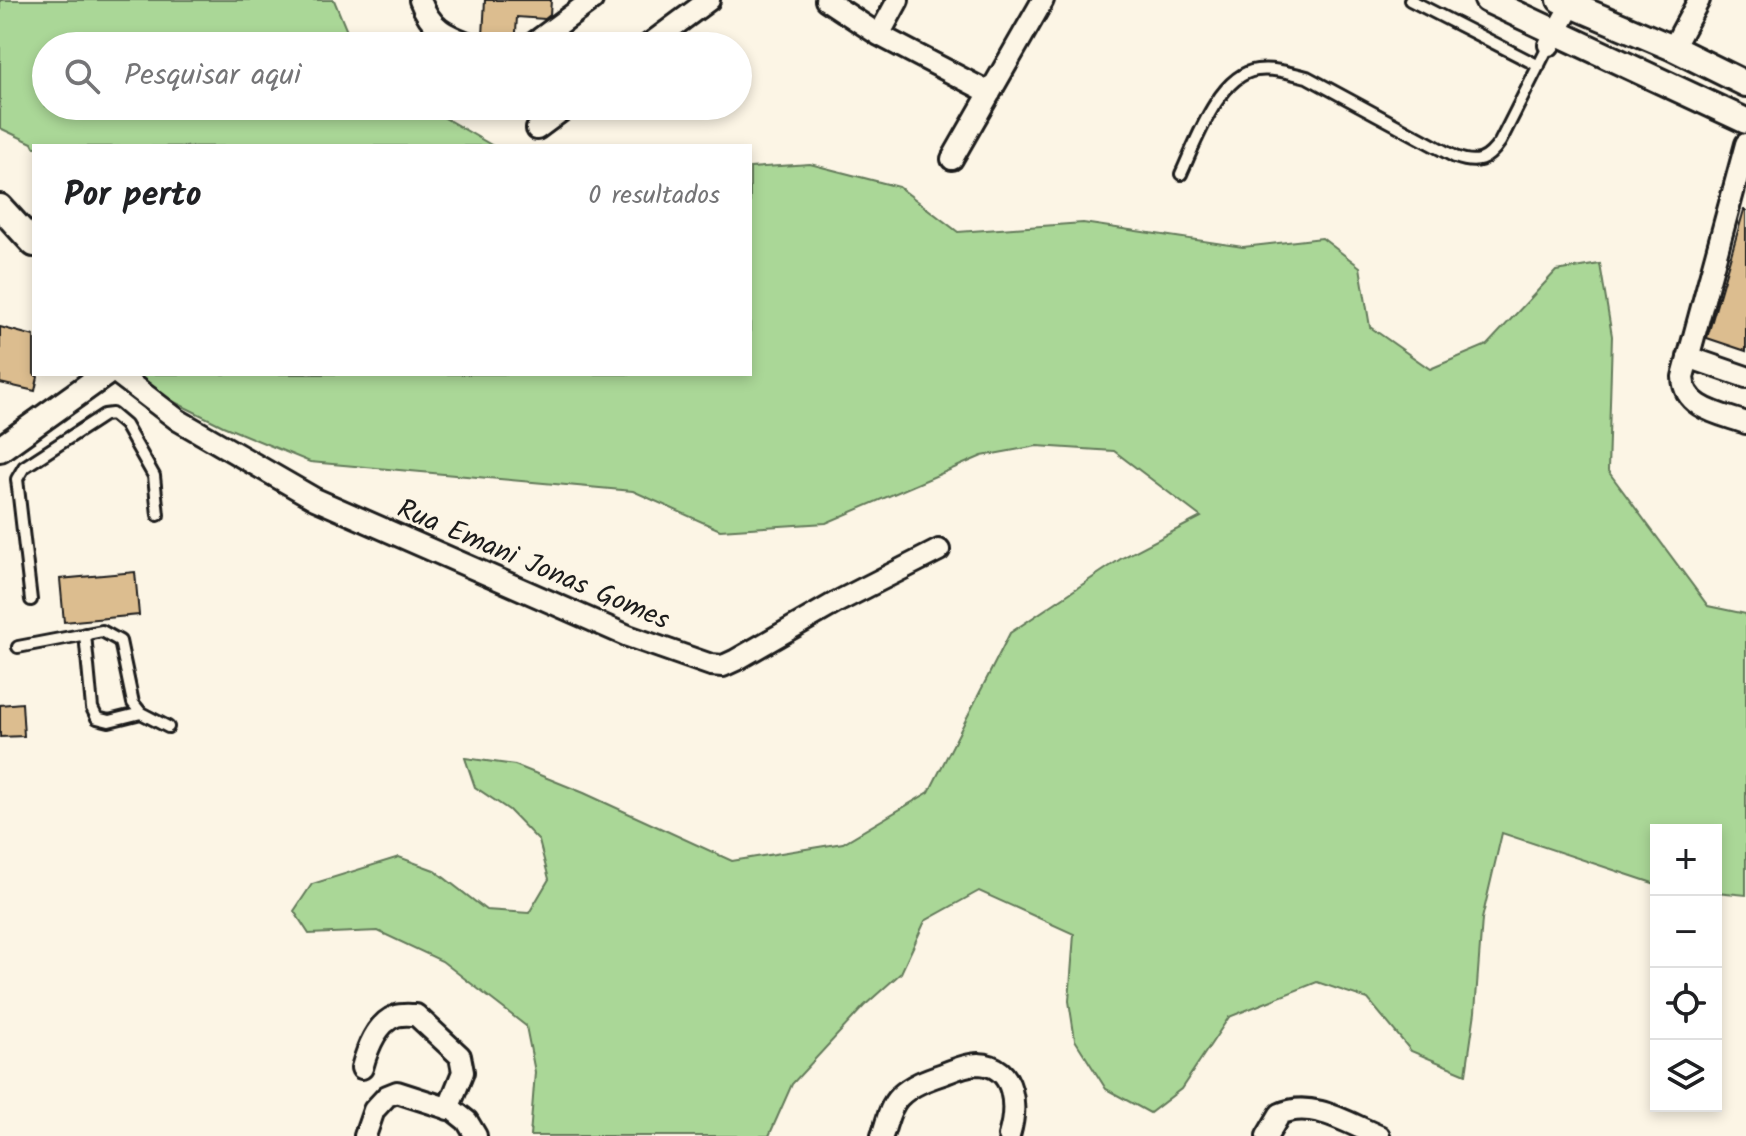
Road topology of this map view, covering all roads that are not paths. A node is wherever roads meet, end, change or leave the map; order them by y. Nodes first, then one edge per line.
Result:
1 (420, 0) edge
2 (592, 0) edge
3 (709, 0) edge
4 (826, 0) edge
5 (898, 0) edge
6 (1043, 0) edge
7 (1410, 0) edge
8 (1487, 0) edge
9 (1699, 0) edge
10 (1566, 3) edge
11 (443, 32) edge
12 (549, 32) edge
13 (666, 32) edge
14 (879, 35) junction
15 (1552, 39) junction
16 (1673, 48) junction
17 (1539, 66) junction
18 (1746, 84) edge
19 (990, 93) junction
20 (549, 120) edge
21 (1746, 121) edge
22 (537, 129) dead end
23 (1746, 144) edge
24 (952, 159) dead end
25 (1181, 174) dead end
26 (4, 216) edge
27 (32, 242) edge
28 (1688, 357) junction
29 (102, 376) edge
30 (121, 376) edge
31 (1746, 377) edge
32 (1746, 423) edge
33 (0, 449) edge
34 (158, 515) dead end
35 (939, 550) dead end
36 (31, 600) dead end
37 (85, 634) junction
38 (18, 647) dead end
39 (141, 713) junction
40 (168, 727) dead end
41 (362, 1068) dead end
42 (448, 1109) junction
43 (471, 1128) edge
44 (365, 1136) edge
45 (882, 1136) edge
46 (1009, 1136) edge
47 (1267, 1136) edge
48 (1379, 1136) edge

1 - 11 street
2 - 12 street
3 - 13 street
4 - 14 street
5 - 14 street
6 - 19 street
7 - 17 lane
8 - 15 street
9 - 16 street
10 - 15 street
10 - 16 street
14 - 19 street
15 - 17 lane
15 - 21 street
16 - 18 street
17 - 25 lane
19 - 24 street
20 - 22 street
23 - 28 street
26 - 27 street
28 - 31 street
28 - 32 street
29 - 33 street
30 - 35 street, Rua Emani Jonas Gomes
34 - 36 lane
37 - 38 lane
37 - 39 lane
37 - 39 lane
39 - 40 lane
41 - 42 street
42 - 43 street
42 - 44 street
45 - 46 street
47 - 48 street

